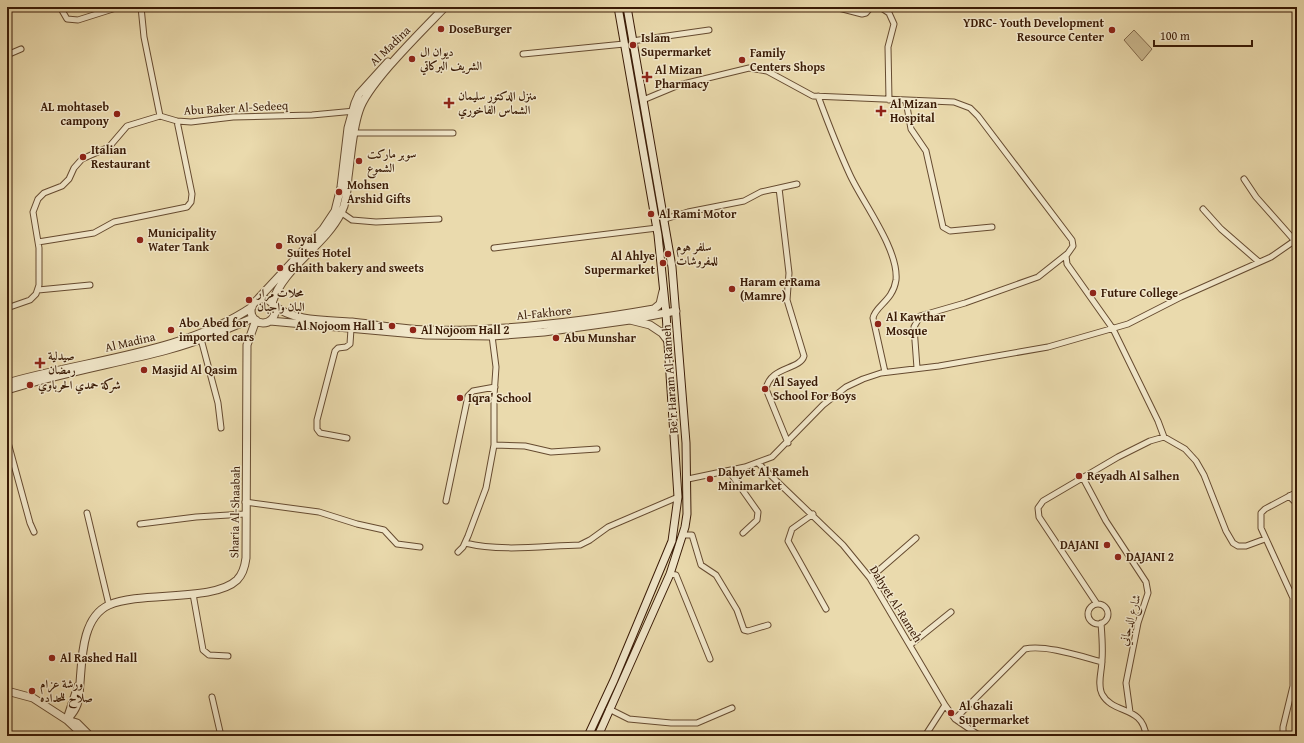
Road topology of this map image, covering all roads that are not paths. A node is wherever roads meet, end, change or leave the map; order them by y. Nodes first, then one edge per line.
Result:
1 (60, 7) edge
2 (119, 7) edge
3 (141, 7) edge
4 (445, 7) edge
5 (618, 7) edge
6 (626, 7) edge
7 (835, 7) edge
8 (871, 7) edge
9 (880, 7) edge
10 (709, 30) dead end
11 (632, 41) junction
12 (624, 44) junction
13 (21, 49) dead end
14 (523, 54) dead end
15 (7, 55) edge
16 (818, 96) junction
17 (643, 100) junction
18 (889, 100) junction
19 (906, 101) junction
20 (355, 111) junction
21 (160, 116) junction
22 (176, 121) junction
23 (354, 133) junction
24 (453, 133) dead end
25 (1244, 179) dead end
26 (797, 184) dead end
27 (779, 188) junction
28 (1203, 209) dead end
29 (339, 211) junction
30 (439, 219) dead end
31 (665, 220) junction
32 (992, 227) dead end
33 (657, 228) junction
34 (1296, 240) edge
35 (38, 242) junction
36 (494, 248) dead end
37 (1067, 254) junction
38 (1259, 262) junction
39 (90, 285) dead end
40 (664, 289) junction
41 (38, 290) junction
42 (254, 304) junction
43 (273, 304) junction
44 (657, 307) junction
45 (7, 308) edge
46 (676, 311) junction
47 (666, 313) junction
48 (255, 319) junction
49 (630, 320) junction
50 (270, 321) junction
51 (351, 329) junction
52 (1113, 329) junction
53 (492, 336) junction
54 (201, 339) junction
55 (668, 340) junction
56 (917, 368) junction
57 (885, 372) junction
58 (7, 383) edge
59 (495, 387) junction
60 (7, 390) edge
61 (222, 428) dead end
62 (347, 438) dead end
63 (1164, 438) junction
64 (7, 439) edge
65 (788, 443) junction
66 (494, 445) junction
67 (596, 449) dead end
68 (758, 463) junction
69 (729, 471) junction
70 (1083, 478) junction
71 (688, 479) junction
72 (1297, 492) edge
73 (1289, 496) junction
74 (678, 497) junction
75 (446, 501) dead end
76 (245, 502) junction
77 (1297, 504) edge
78 (87, 513) dead end
79 (245, 514) junction
80 (813, 514) junction
81 (140, 524) dead end
82 (34, 532) dead end
83 (743, 533) dead end
84 (682, 535) junction
85 (916, 538) dead end
86 (1265, 539) junction
87 (465, 543) junction
88 (420, 546) dead end
89 (458, 552) dead end
90 (670, 574) junction
91 (870, 578) junction
92 (193, 594) junction
93 (1097, 604) junction
94 (109, 605) junction
95 (826, 609) dead end
96 (951, 612) dead end
97 (1101, 623) junction
98 (768, 625) dead end
99 (910, 645) junction
100 (228, 656) dead end
101 (710, 659) dead end
102 (1102, 662) junction
103 (7, 691) edge
104 (212, 697) dead end
105 (945, 705) junction
106 (732, 708) dead end
107 (609, 709) junction
108 (1130, 712) junction
109 (955, 719) junction
110 (67, 720) junction
111 (84, 736) edge
112 (90, 736) edge
113 (222, 736) edge
114 (588, 736) edge
115 (598, 736) edge
116 (925, 736) edge
117 (980, 736) edge
118 (1146, 736) edge
119 (1283, 736) edge

1 - 2 street
3 - 21 street
4 - 20 street, Al Madina
5 - 12 street, Be'r Haram Al-Rameh
6 - 11 street, Be'r Haram Al-Rameh
7 - 8 street
9 - 18 street
10 - 11 street
11 - 17 street, Be'r Haram Al-Rameh
12 - 14 street
12 - 33 street, Be'r Haram Al-Rameh
13 - 15 street
16 - 17 street
16 - 18 street
16 - 57 street
17 - 31 street, Be'r Haram Al-Rameh
18 - 19 street
19 - 32 street
19 - 37 street
20 - 22 street, Abu Baker Al-Sedeeq
20 - 23 street, Al Madina
20 - 29 street, Al Madina
21 - 22 street, Abu Baker Al-Sedeeq
21 - 35 street
22 - 35 street
23 - 24 street
23 - 29 street, Al Madina
25 - 34 street
26 - 27 street
27 - 31 street
27 - 65 street
28 - 38 street
29 - 30 street
29 - 42 street, Al Madina
29 - 43 street, Al Madina
31 - 46 street, Be'r Haram Al-Rameh
33 - 36 street
33 - 40 street, Be'r Haram Al-Rameh
34 - 38 street
35 - 41 street
37 - 52 street
37 - 56 street
38 - 52 street
39 - 41 street
40 - 44 street
40 - 47 street, Be'r Haram Al-Rameh
41 - 45 street
42 - 43 street
42 - 48 street
42 - 58 street, Al Madina
43 - 44 street, Al-Fakhore
43 - 50 street, Al Madina
44 - 47 street
46 - 47 street
46 - 71 street, Be'r Haram Al-Rameh
47 - 49 street
47 - 55 street, Be'r Haram Al-Rameh
48 - 50 street, Al Madina
48 - 54 street, Al Madina
48 - 76 street, Sharia Al-Shaabah
49 - 53 street, Al-Fakhore
49 - 55 street, Al-Fakhore
50 - 51 street, Al-Fakhore
51 - 53 street, Al-Fakhore
51 - 62 street
52 - 56 street
52 - 63 street
53 - 59 street
54 - 60 street, Al Madina
54 - 61 street
55 - 74 street, Be'r Haram Al-Rameh
56 - 57 street
57 - 65 street
59 - 66 street
59 - 75 street
63 - 70 street
63 - 86 street
64 - 82 street
65 - 68 street
66 - 67 street
66 - 87 street
68 - 69 street
68 - 80 street, Dahyet Al-Rameh
69 - 71 street
69 - 83 street
70 - 93 street
70 - 108 street, شارع الدجاني
71 - 84 street, Be'r Haram Al-Rameh
72 - 73 street
73 - 77 street
73 - 86 street
74 - 87 street
74 - 114 street, Be'r Haram Al-Rameh
76 - 79 street, Sharia Al-Shaabah
76 - 88 street
78 - 94 street
79 - 81 street
79 - 92 street, Sharia Al-Shaabah
80 - 91 street, Dahyet Al-Rameh
80 - 95 street
84 - 90 street, Be'r Haram Al-Rameh
84 - 98 street
85 - 91 street
86 - 119 street
87 - 89 street
90 - 101 street
90 - 107 street, Be'r Haram Al-Rameh
91 - 99 street, Dahyet Al-Rameh
92 - 94 street, Sharia Al-Shaabah
92 - 100 street
93 - 97 street
93 - 97 street
94 - 110 street, Sharia Al-Shaabah
96 - 99 street
97 - 102 street
99 - 105 street, Dahyet Al-Rameh
102 - 108 street
102 - 109 street
103 - 110 street
104 - 113 street
105 - 109 street, Dahyet Al-Rameh
105 - 116 street
106 - 107 street
107 - 115 street, Be'r Haram Al-Rameh
108 - 118 street
109 - 117 street
110 - 111 street
110 - 112 street

